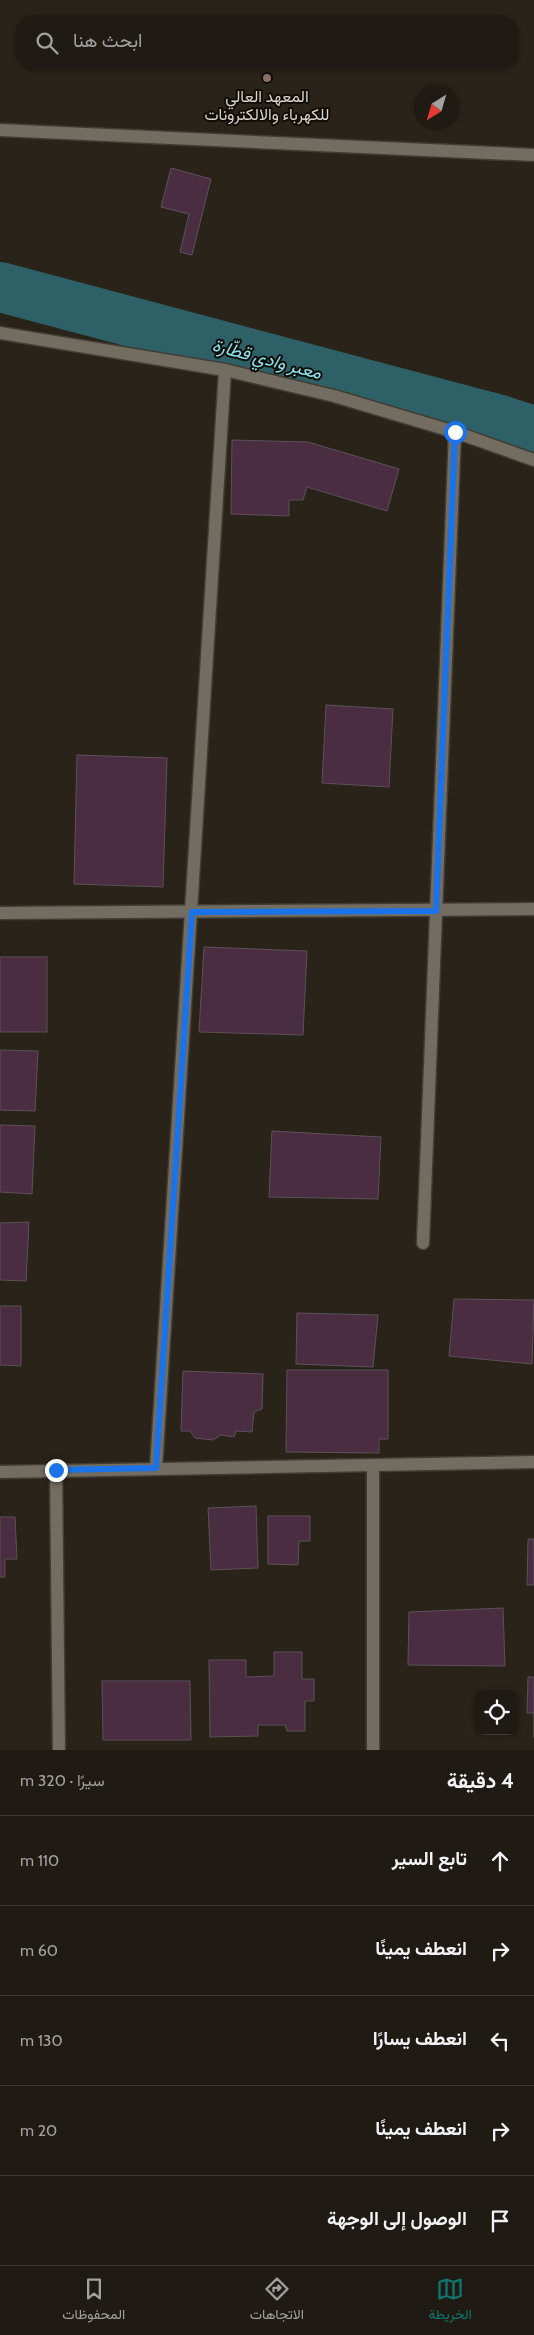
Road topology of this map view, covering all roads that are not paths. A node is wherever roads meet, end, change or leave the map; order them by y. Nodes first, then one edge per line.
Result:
1 (0, 130) edge
2 (534, 155) edge
3 (0, 333) edge
4 (225, 370) junction
5 (455, 432) junction
6 (534, 460) edge
7 (534, 909) edge
8 (436, 911) junction
9 (192, 912) junction
10 (0, 913) edge
11 (423, 1243) dead end
12 (534, 1462) edge
13 (373, 1465) junction
14 (156, 1468) junction
15 (56, 1470) junction
16 (0, 1472) edge
17 (59, 1750) edge
18 (373, 1750) edge

1 - 2 street
3 - 4 street
4 - 5 street
4 - 9 street
5 - 6 street
5 - 8 street
7 - 8 street
8 - 9 street
8 - 11 street
9 - 10 street
9 - 14 street
12 - 13 street
13 - 14 street
13 - 18 street
14 - 15 street
15 - 16 street
15 - 17 street

